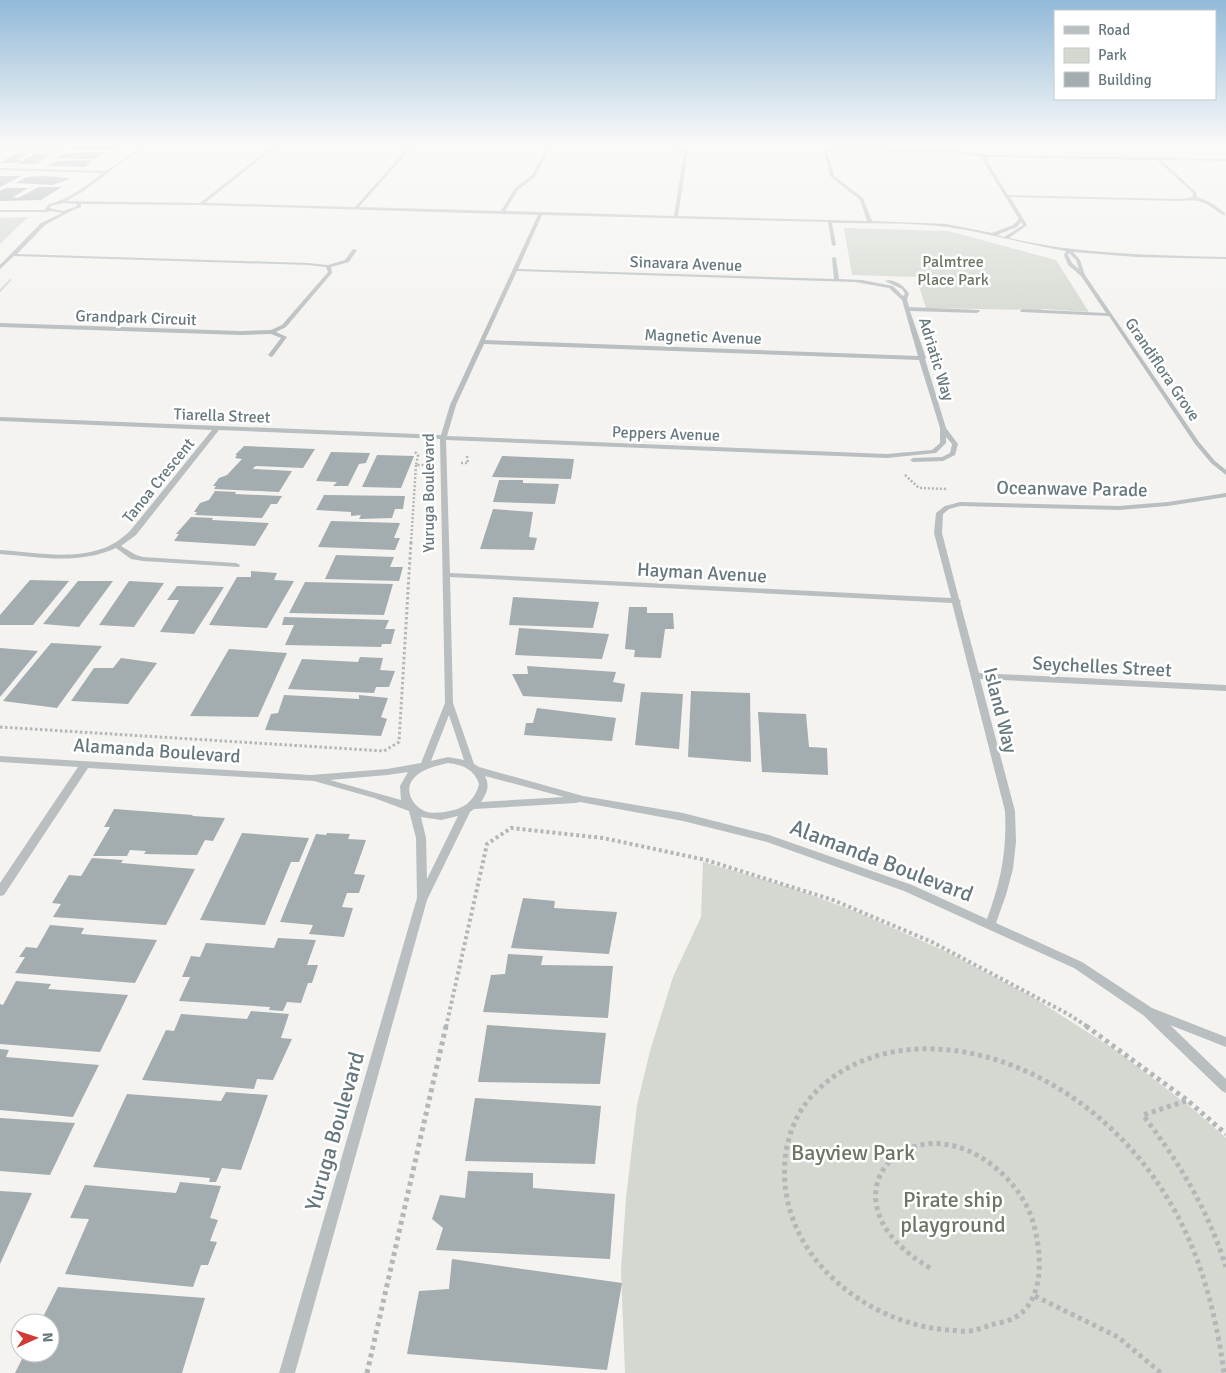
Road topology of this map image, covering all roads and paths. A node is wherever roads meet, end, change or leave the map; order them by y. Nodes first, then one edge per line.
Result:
1 (35, 207) edge
2 (47, 207) edge
3 (78, 207) edge
4 (97, 207) edge
5 (320, 207) edge
6 (505, 207) edge
7 (678, 207) edge
8 (865, 207) edge
9 (1013, 207) edge
10 (1215, 207) edge
11 (356, 208) joint
12 (0, 211) edge
13 (7, 211) junction
14 (48, 211) junction
15 (70, 211) junction
16 (502, 212) junction
17 (541, 213) junction
18 (1224, 214) dead end
19 (676, 217) junction
20 (1021, 219) junction
21 (830, 221) junction
22 (870, 222) junction
23 (44, 224) junction
24 (992, 235) junction
25 (1005, 238) junction
26 (834, 245) dead end
27 (355, 250) dead end
28 (1069, 250) junction
29 (1226, 253) edge
30 (13, 255) junction
31 (834, 258) dead end
32 (1226, 258) edge
33 (328, 266) junction
34 (0, 268) edge
35 (515, 270) junction
36 (1083, 275) junction
37 (838, 280) junction
38 (894, 285) joint
39 (908, 309) junction
40 (978, 311) dead end
41 (1023, 311) dead end
42 (1111, 315) junction
43 (0, 325) edge
44 (272, 332) junction
45 (482, 342) junction
46 (271, 355) dead end
47 (923, 358) junction
48 (0, 419) edge
49 (217, 428) junction
50 (943, 428) junction
51 (444, 438) junction
52 (411, 450) dead end
53 (934, 452) joint
54 (472, 454) dead end
55 (887, 456) junction
56 (948, 458) joint
57 (443, 464) junction
58 (416, 465) junction
59 (900, 471) dead end
60 (1226, 473) edge
61 (1226, 495) edge
62 (979, 503) junction
63 (947, 507) joint
64 (118, 546) junction
65 (0, 552) edge
66 (236, 565) dead end
67 (447, 575) junction
68 (957, 601) junction
69 (976, 676) junction
70 (1226, 688) edge
71 (449, 703) junction
72 (0, 727) edge
73 (0, 759) edge
74 (85, 764) junction
75 (424, 765) junction
76 (473, 767) junction
77 (311, 778) junction
78 (583, 799) junction
79 (412, 808) junction
80 (468, 808) junction
81 (0, 892) edge
82 (422, 900) junction
83 (990, 924) junction
84 (1147, 1011) junction
85 (1226, 1042) edge
86 (1226, 1087) edge
87 (1187, 1100) junction
88 (1226, 1134) edge
89 (809, 1262) dead end
90 (1226, 1267) edge
91 (930, 1268) dead end
92 (1035, 1296) junction
93 (995, 1332) dead end
94 (287, 1373) edge
95 (367, 1373) edge
96 (1161, 1373) edge
97 (1224, 1373) edge

1 - 13 street
2 - 14 street
3 - 15 street
4 - 15 street
5 - 11 street
6 - 16 street
7 - 19 street
8 - 22 street
9 - 20 street
10 - 18 street
11 - 16 street
12 - 13 street
13 - 14 street
14 - 15 street
14 - 23 street
15 - 23 street
16 - 17 street
17 - 19 street
17 - 35 street, Yuruga Boulevard
19 - 21 street
20 - 24 street
20 - 25 street
21 - 22 street
21 - 26 street
22 - 24 street
23 - 30 street
24 - 25 street
25 - 28 street
27 - 33 street
28 - 29 street
28 - 32 street
28 - 36 street, Grandiflora Grove
28 - 36 street, Grandiflora Grove
30 - 33 street
30 - 34 street
31 - 37 street
33 - 44 street
35 - 37 street, Sinavara Avenue
35 - 45 street, Yuruga Boulevard
36 - 42 street, Grandiflora Grove
37 - 38 street, Sinavara Avenue
38 - 39 street, Adriatic Way
39 - 40 street
39 - 47 street, Adriatic Way
41 - 42 street
42 - 60 street, Grandiflora Grove
43 - 44 street, Grandpark Circuit
44 - 46 street
45 - 47 street, Magnetic Avenue
45 - 51 street, Yuruga Boulevard
47 - 50 street, Adriatic Way
48 - 49 street, Tiarella Street
49 - 51 street, Tiarella Street
49 - 64 street, Tanoa Crescent
50 - 53 street, Adriatic Way
50 - 56 street, Adriatic Way
51 - 55 street, Peppers Avenue
51 - 57 street, Yuruga Boulevard
52 - 58 path
53 - 55 street, Peppers Avenue
54 - 57 path
55 - 56 street, Peppers Avenue
57 - 58 path
57 - 67 street, Yuruga Boulevard
58 - 72 path
59 - 62 path
61 - 62 street, Oceanwave Parade
62 - 63 street, Oceanwave Parade
63 - 68 street, Island Way
64 - 65 street, Tanoa Crescent
64 - 66 street, Tanoa Crescent
67 - 68 street, Hayman Avenue
67 - 71 street, Yuruga Boulevard
68 - 69 street, Island Way
69 - 70 street, Seychelles Street
69 - 83 street, Island Way
71 - 75 street, Yuruga Boulevard
71 - 76 street, Yuruga Boulevard
73 - 74 street, Alamanda Boulevard
74 - 77 street, Alamanda Boulevard
74 - 81 street
75 - 76 street
75 - 77 street, Alamanda Boulevard
75 - 79 street
76 - 78 street, Alamanda Boulevard
76 - 80 street
77 - 79 street, Alamanda Boulevard
78 - 80 street, Alamanda Boulevard
78 - 83 street, Alamanda Boulevard
79 - 80 street
79 - 82 street, Yuruga Boulevard
80 - 82 street, Yuruga Boulevard
82 - 94 street, Yuruga Boulevard
83 - 84 street, Alamanda Boulevard
84 - 85 street, Alamanda Boulevard
84 - 86 street, Alamanda Boulevard
87 - 88 path
87 - 90 path
87 - 95 path
89 - 97 path
91 - 92 path
92 - 93 path
92 - 96 path

